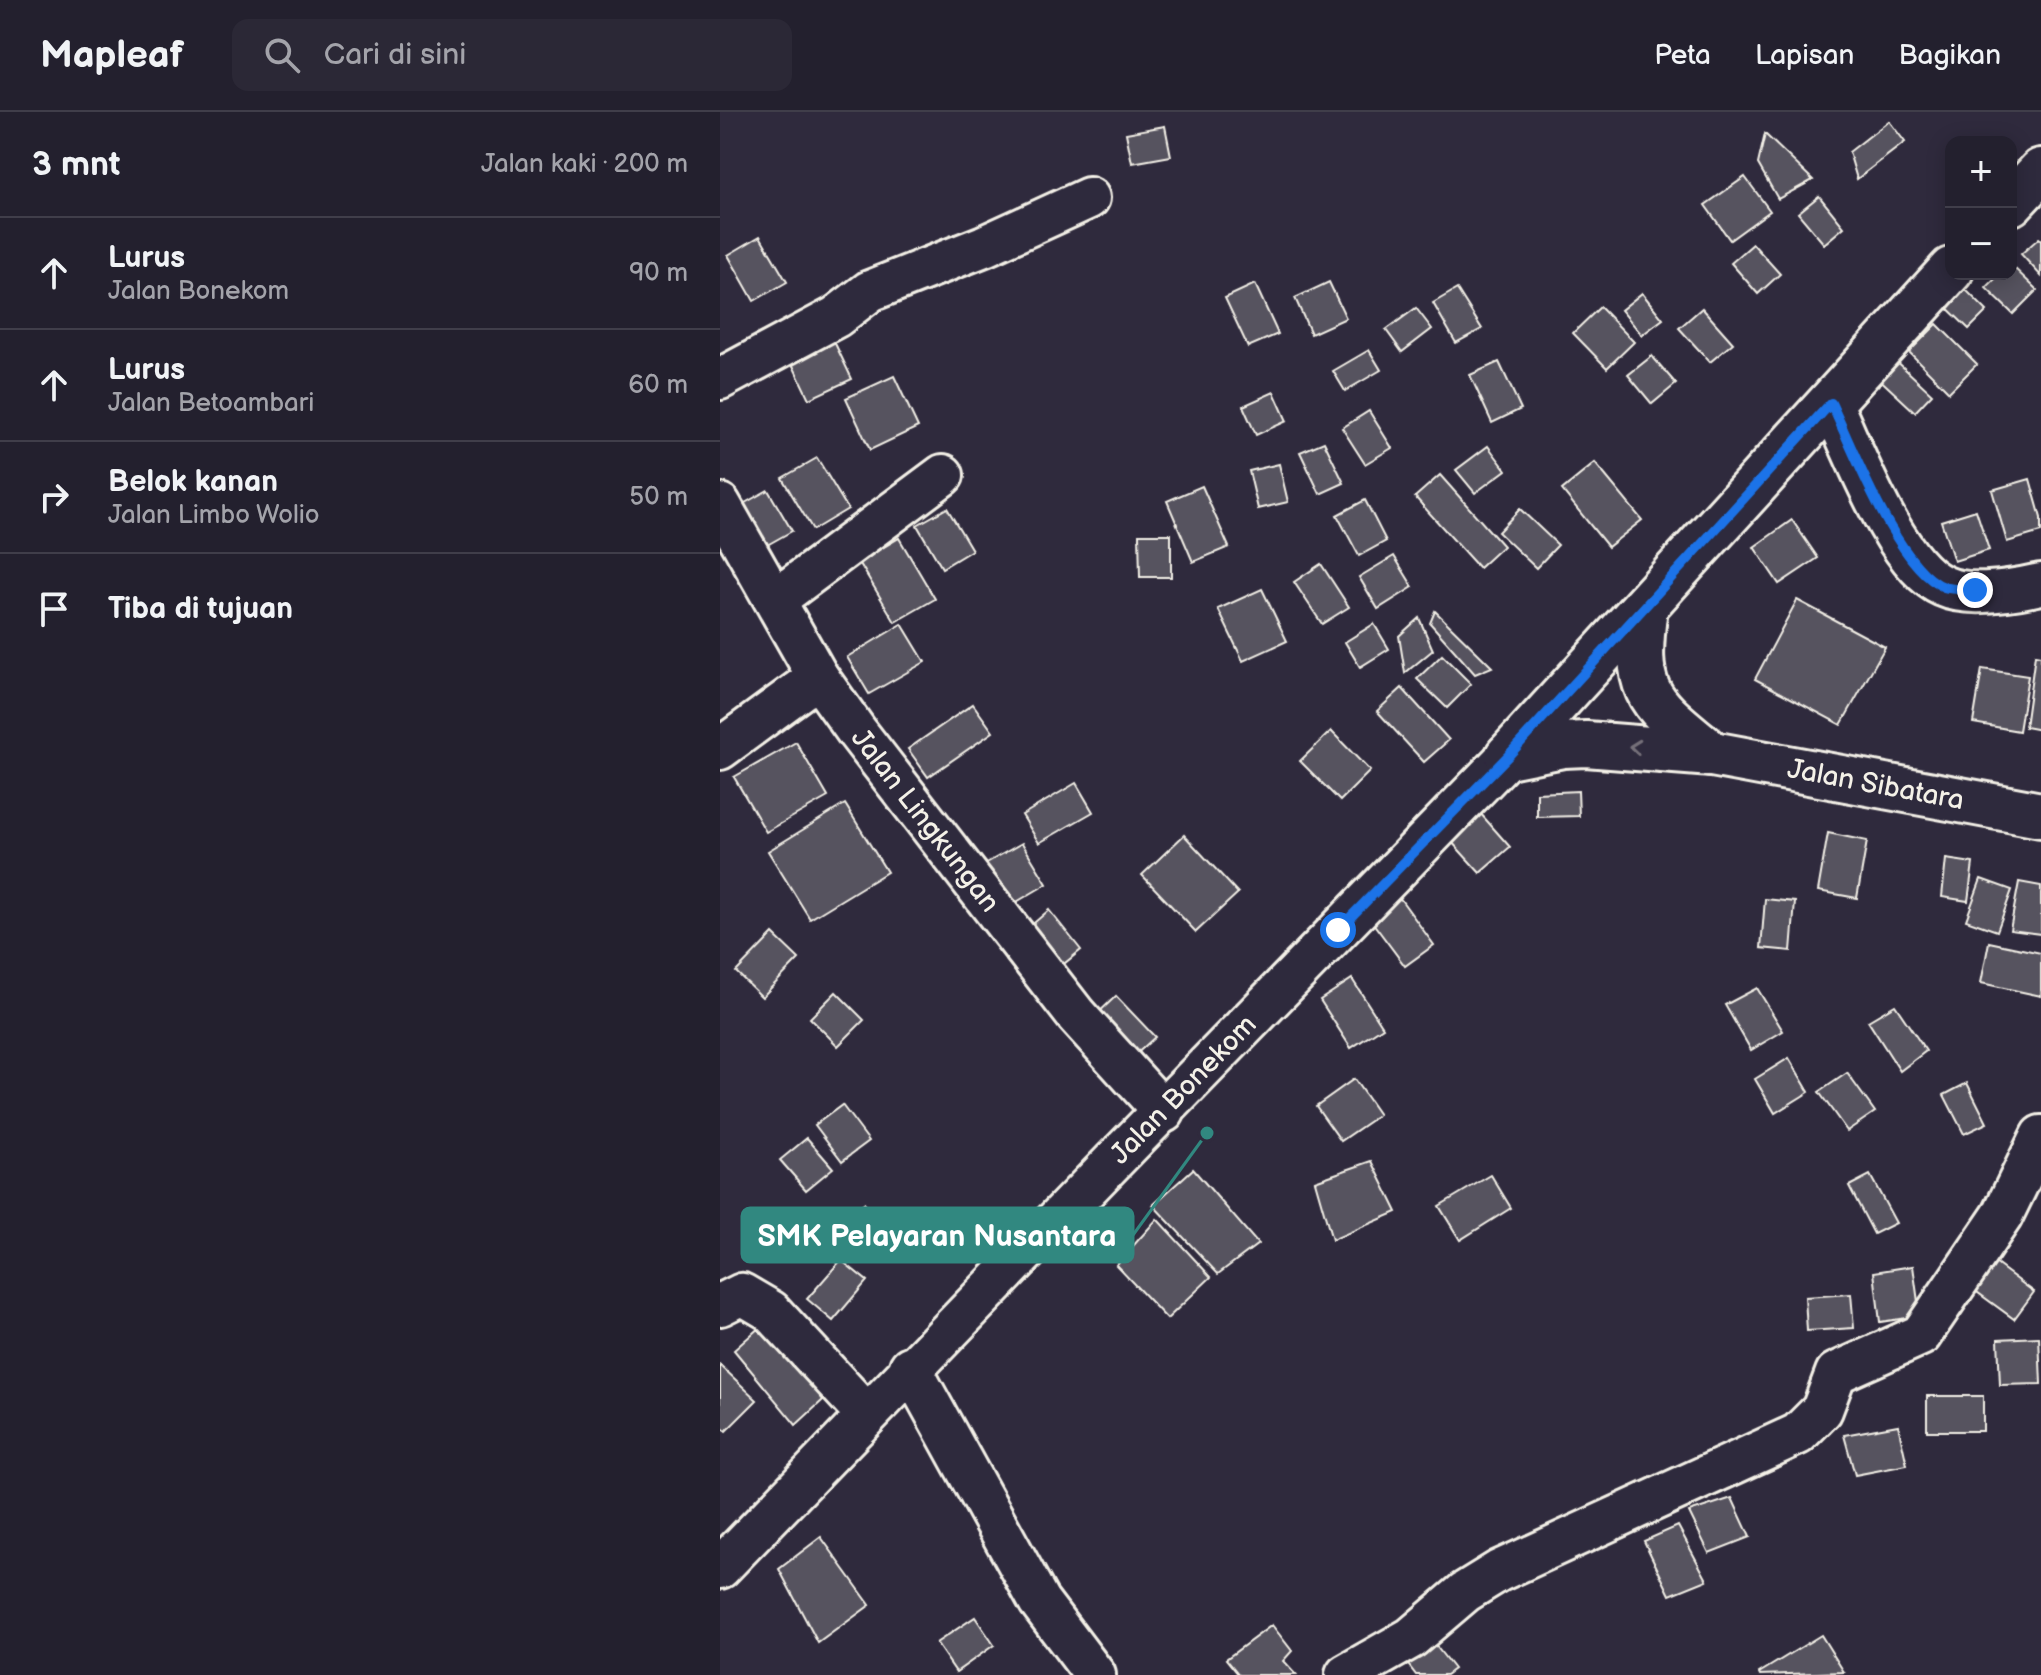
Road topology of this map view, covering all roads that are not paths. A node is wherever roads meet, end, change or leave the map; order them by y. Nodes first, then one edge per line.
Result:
1 (2041, 171) edge
2 (2017, 197) edge
3 (1089, 198) dead end
4 (1945, 277) edge
5 (720, 379) edge
6 (1831, 403) junction
7 (943, 475) dead end
8 (720, 504) edge
9 (2041, 584) edge
10 (775, 600) junction
11 (1645, 607) junction
12 (818, 677) junction
13 (720, 749) edge
14 (1712, 754) junction
15 (1508, 756) junction
16 (2041, 815) edge
17 (1164, 1112) junction
18 (2041, 1136) edge
19 (720, 1305) edge
20 (910, 1367) junction
21 (866, 1414) junction
22 (720, 1568) edge
23 (1095, 1675) edge
24 (1346, 1675) edge

1 - 2 main road
3 - 5 street
4 - 6 main road, Jalan Bonekom
6 - 9 street
6 - 11 main road, Jalan Bonekom
7 - 10 street
8 - 10 street, Jalan Lingkungan
10 - 12 street, Jalan Lingkungan
11 - 14 main road, Jalan Sibatara
11 - 15 main road, Jalan Bonekom
12 - 13 street
12 - 17 street, Jalan Lingkungan
14 -> 15 main road, Jalan Sibatara
14 - 16 main road, Jalan Sibatara
15 - 17 street, Jalan Bonekom
17 - 20 street, Jalan Bonekom
18 - 24 street
19 - 21 street
20 - 21 street, Jalan Bonekom
20 - 23 street
21 - 22 street, Jalan Bonekom

